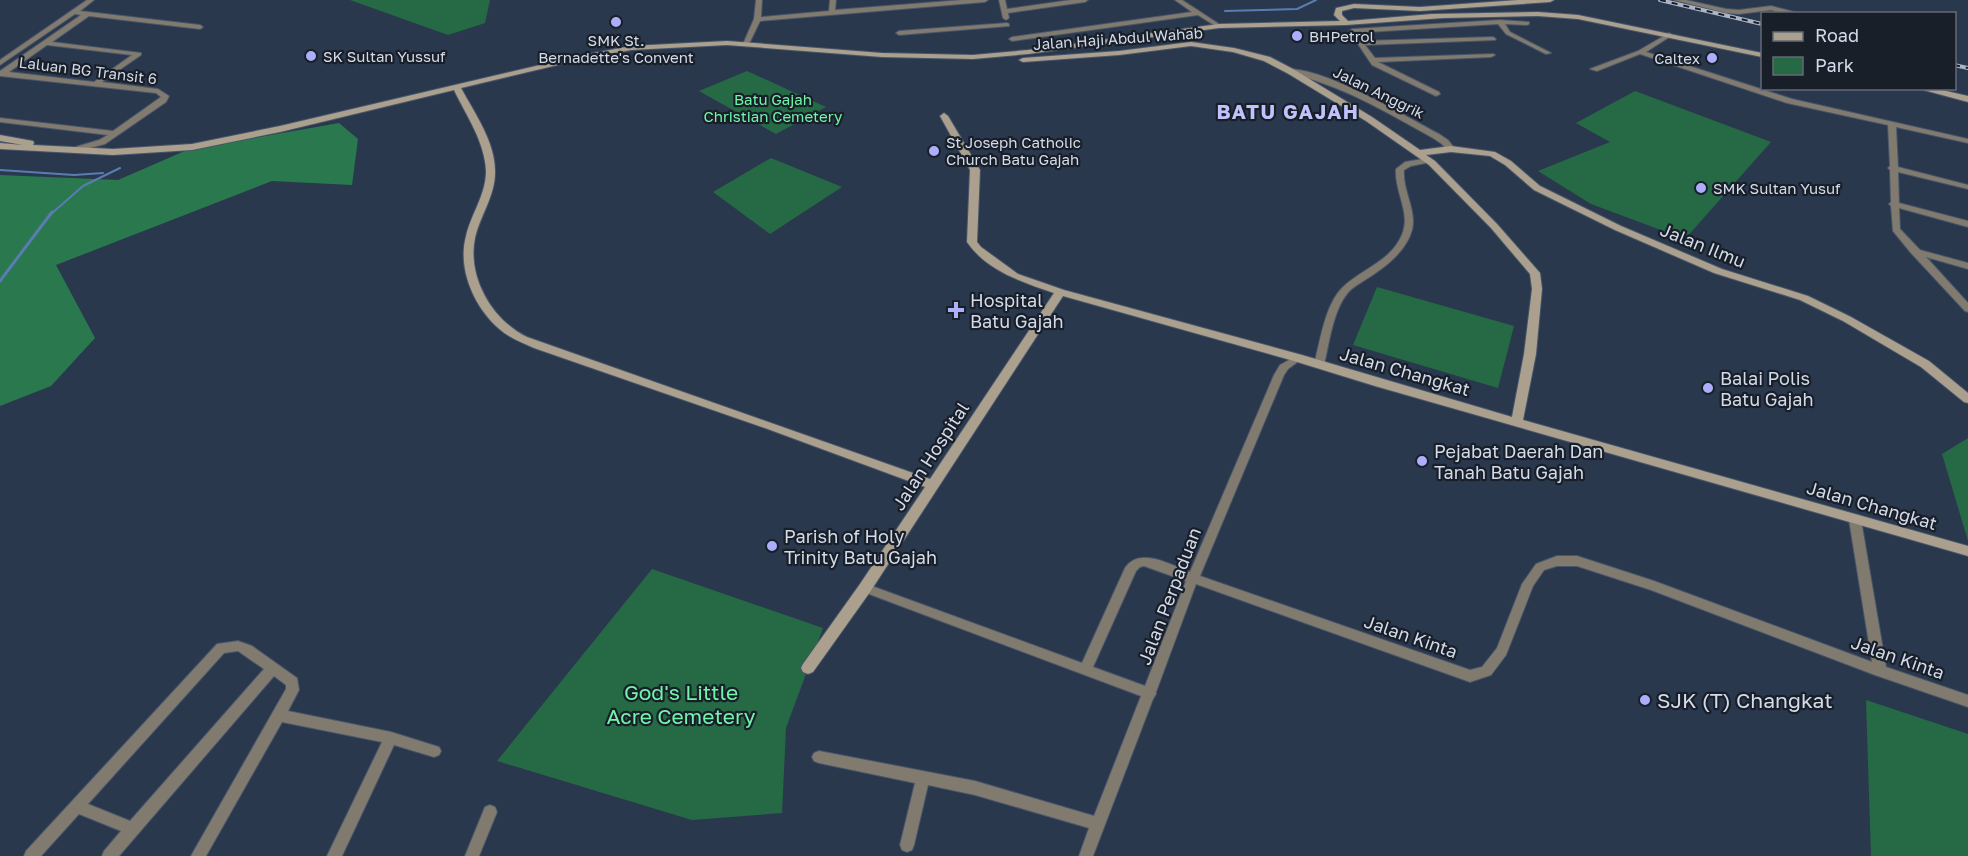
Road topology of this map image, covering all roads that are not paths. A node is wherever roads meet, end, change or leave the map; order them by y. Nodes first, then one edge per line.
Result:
1 (91, 0) edge
2 (759, 0) edge
3 (833, 0) edge
4 (985, 0) edge
5 (1002, 0) edge
6 (1085, 0) edge
7 (1178, 0) edge
8 (1550, 0) edge
9 (1677, 0) edge
10 (1787, 0) edge
11 (1771, 8) junction
12 (1006, 11) junction
13 (74, 12) junction
14 (1790, 12) edge
15 (832, 13) junction
16 (1200, 13) junction
17 (87, 14) junction
18 (756, 21) junction
19 (1344, 21) junction
20 (1500, 22) junction
21 (1527, 23) dead end
22 (1007, 25) junction
23 (1219, 26) junction
24 (200, 27) dead end
25 (1352, 31) junction
26 (899, 33) dead end
27 (1669, 35) junction
28 (1012, 39) junction
29 (1493, 39) dead end
30 (747, 41) junction
31 (1433, 41) junction
32 (46, 43) junction
33 (1360, 43) junction
34 (824, 49) junction
35 (1047, 49) junction
36 (1013, 50) junction
37 (1640, 52) junction
38 (963, 53) junction
39 (1548, 53) dead end
40 (1491, 55) dead end
41 (1761, 55) edge
42 (941, 57) junction
43 (973, 57) junction
44 (1445, 57) junction
45 (1373, 60) junction
46 (989, 61) junction
47 (0, 63) edge
48 (1594, 69) dead end
49 (1290, 71) junction
50 (1, 73) edge
51 (95, 84) junction
52 (456, 87) junction
53 (1929, 90) edge
54 (1436, 94) dead end
55 (1968, 99) edge
56 (944, 116) dead end
57 (0, 120) edge
58 (1892, 124) junction
59 (114, 133) junction
60 (0, 138) edge
61 (1968, 141) edge
62 (102, 142) junction
63 (0, 146) edge
64 (48, 148) junction
65 (1451, 149) junction
66 (75, 150) junction
67 (106, 152) junction
68 (1423, 157) junction
69 (1893, 168) junction
70 (1968, 187) edge
71 (1893, 204) junction
72 (1968, 224) edge
73 (1913, 250) junction
74 (1968, 266) edge
75 (1060, 292) junction
76 (1968, 309) edge
77 (1298, 358) junction
78 (1319, 365) junction
79 (1968, 399) edge
80 (1517, 422) junction
81 (933, 485) junction
82 (1855, 520) junction
83 (1968, 551) edge
84 (1193, 578) junction
85 (865, 588) junction
86 (273, 668) junction
87 (808, 668) dead end
88 (1085, 670) junction
89 (1880, 671) junction
90 (1150, 694) junction
91 (1968, 701) edge
92 (279, 715) junction
93 (391, 738) junction
94 (434, 751) dead end
95 (819, 757) dead end
96 (923, 777) junction
97 (76, 806) junction
98 (490, 812) dead end
99 (1098, 824) junction
100 (134, 829) junction
101 (907, 845) dead end
102 (31, 856) edge
103 (109, 856) edge
104 (198, 856) edge
105 (334, 856) edge
106 (472, 856) edge
107 (1086, 856) edge

1 - 13 street
2 - 18 street
3 - 15 street
4 - 15 street
5 - 12 street
6 - 12 street
7 - 16 street
8 - 19 street
9 - 11 street
10 - 11 street
11 - 14 street
12 - 22 street
13 - 17 street
13 - 47 street
15 - 18 street
16 - 23 street
16 - 28 street
17 - 24 street
17 - 32 street
18 - 30 street
19 - 23 street
19 - 25 street
19 - 27 street
20 - 21 street
20 - 25 street
20 - 39 street
22 - 26 street
22 - 28 street
23 - 35 street
25 - 33 street
27 - 37 street
27 - 41 street
28 - 36 street
29 - 31 street
30 - 34 street
30 - 52 street
31 - 33 street
31 - 44 street
32 - 50 street
32 - 51 street
33 - 45 street
34 - 38 street
34 - 42 street
35 - 36 street
35 - 43 street
36 - 38 street
37 - 48 street
37 - 58 street
38 - 43 street
40 - 44 street
42 - 43 street
42 - 46 street, Jalan Haji Abdul Wahab
43 - 46 street
44 - 45 street
45 - 54 street
46 - 49 street, Jalan Haji Abdul Wahab
49 - 65 street, Jalan Anggrik
49 - 68 street, Jalan Haji Abdul Wahab
50 - 51 street, Laluan BG Transit 6
51 - 59 street, Laluan BG Transit 6
52 - 67 street
52 - 81 street
53 - 55 street
56 - 75 street, Jalan Changkat
57 - 59 street
58 - 61 street
58 - 69 street
59 - 62 street, Laluan BG Transit 6
60 - 64 street
62 - 66 street, Laluan BG Transit 6
62 - 67 street
63 - 64 street
64 - 66 street
65 - 68 street, Jalan Ilmu
65 - 79 street, Jalan Ilmu
66 - 67 street
68 - 78 street
68 - 80 street, Jalan Haji Abdul Wahab
69 - 70 street
69 - 71 street
71 - 72 street
71 - 73 street
73 - 74 street
73 - 76 street
75 - 77 street, Jalan Changkat
75 - 81 street, Jalan Hospital
77 - 78 street, Jalan Changkat
77 - 84 street, Jalan Perpaduan
78 - 80 street, Jalan Changkat
80 - 82 street, Jalan Changkat
81 - 85 street, Jalan Hospital
82 - 83 street, Jalan Changkat
82 - 89 street
84 - 88 street, Jalan Kinta
84 - 89 street, Jalan Kinta
84 - 90 street, Jalan Perpaduan
85 - 87 street, Jalan Hospital
85 - 88 street
86 - 92 street
86 - 97 street
86 - 100 street
88 - 90 street
89 - 91 street, Jalan Kinta
90 - 99 street, Jalan Perpaduan
92 - 93 street
92 - 104 street
93 - 94 street
93 - 105 street
95 - 96 street
96 - 99 street
96 - 101 street
97 - 100 street
97 - 102 street
98 - 106 street
99 - 107 street, Jalan Perpaduan
100 - 103 street

